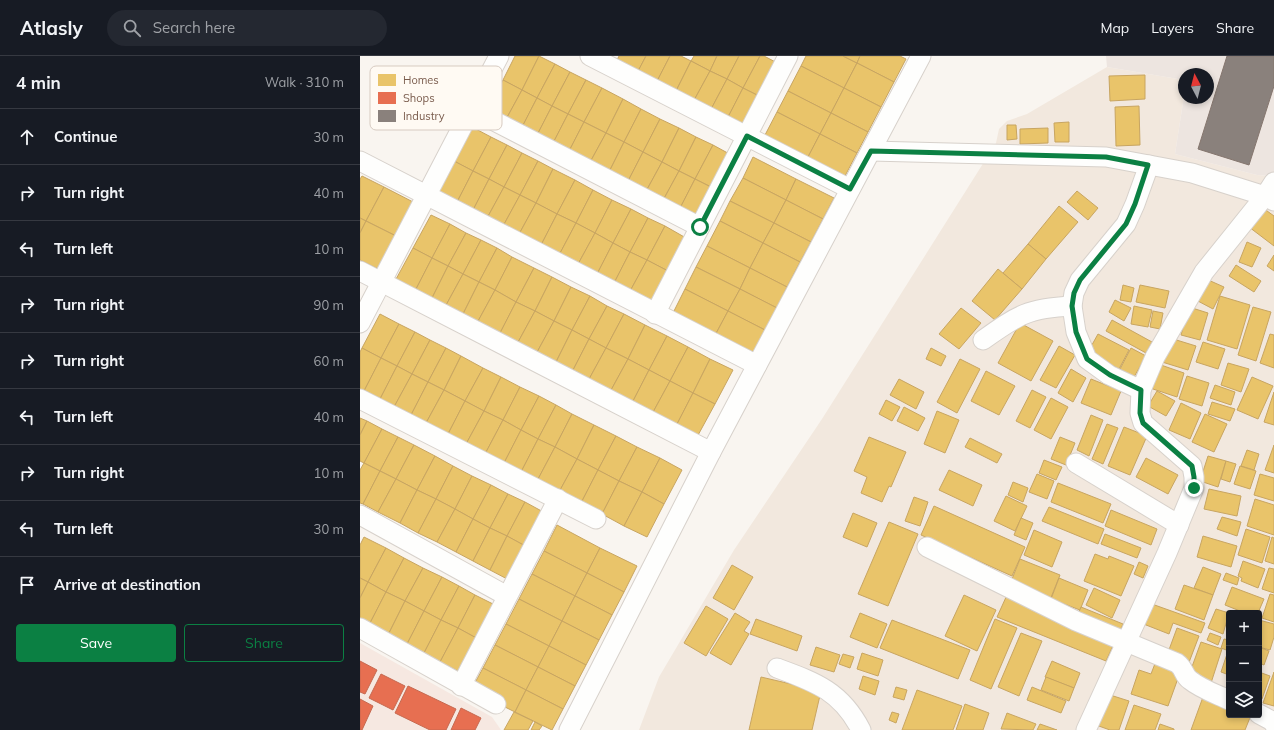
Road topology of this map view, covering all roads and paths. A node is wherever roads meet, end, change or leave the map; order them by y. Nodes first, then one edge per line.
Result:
1 (499, 56) edge
2 (590, 56) edge
3 (788, 56) edge
4 (921, 56) edge
5 (494, 66) edge
6 (502, 125) edge
7 (460, 130) edge
8 (747, 136) junction
9 (871, 151) junction
10 (360, 161) edge
11 (1148, 165) junction
12 (850, 189) junction
13 (1271, 193) edge
14 (426, 195) junction
15 (700, 227) junction
16 (360, 271) edge
17 (381, 282) junction
18 (1072, 306) junction
19 (656, 314) junction
20 (360, 323) edge
21 (983, 340) dead end
22 (757, 365) junction
23 (1141, 390) junction
24 (360, 399) edge
25 (711, 452) junction
26 (1076, 463) dead end
27 (558, 499) junction
28 (360, 515) edge
29 (596, 519) dead end
30 (1179, 525) junction
31 (927, 547) dead end
32 (507, 596) junction
33 (360, 628) edge
34 (1127, 642) junction
35 (777, 668) dead end
36 (461, 686) junction
37 (1226, 699) edge
38 (496, 704) dead end
39 (1262, 716) edge
40 (1274, 724) edge
41 (569, 730) edge
42 (861, 730) edge
43 (1086, 730) edge

1 - 5 street
2 - 8 street
3 - 8 street
4 - 9 street
6 - 15 street
7 - 14 street
8 - 12 street
8 - 15 street
9 - 11 street
9 - 12 street
10 - 14 street
11 - 13 street
11 - 18 street
12 - 22 street
13 - 23 street
14 - 17 street
14 - 19 street
15 - 19 street
16 - 17 street
17 - 20 street
17 - 25 street
18 - 21 street
18 - 23 street
19 - 22 street
22 - 25 street
23 - 30 street
24 - 27 street
25 - 41 street
26 - 30 street
27 - 29 street
27 - 32 street
28 - 32 street
30 - 34 street
31 - 34 street
32 - 36 street
33 - 36 street
34 - 37 street
34 - 43 street
35 - 42 street
36 - 38 street
39 - 40 street

